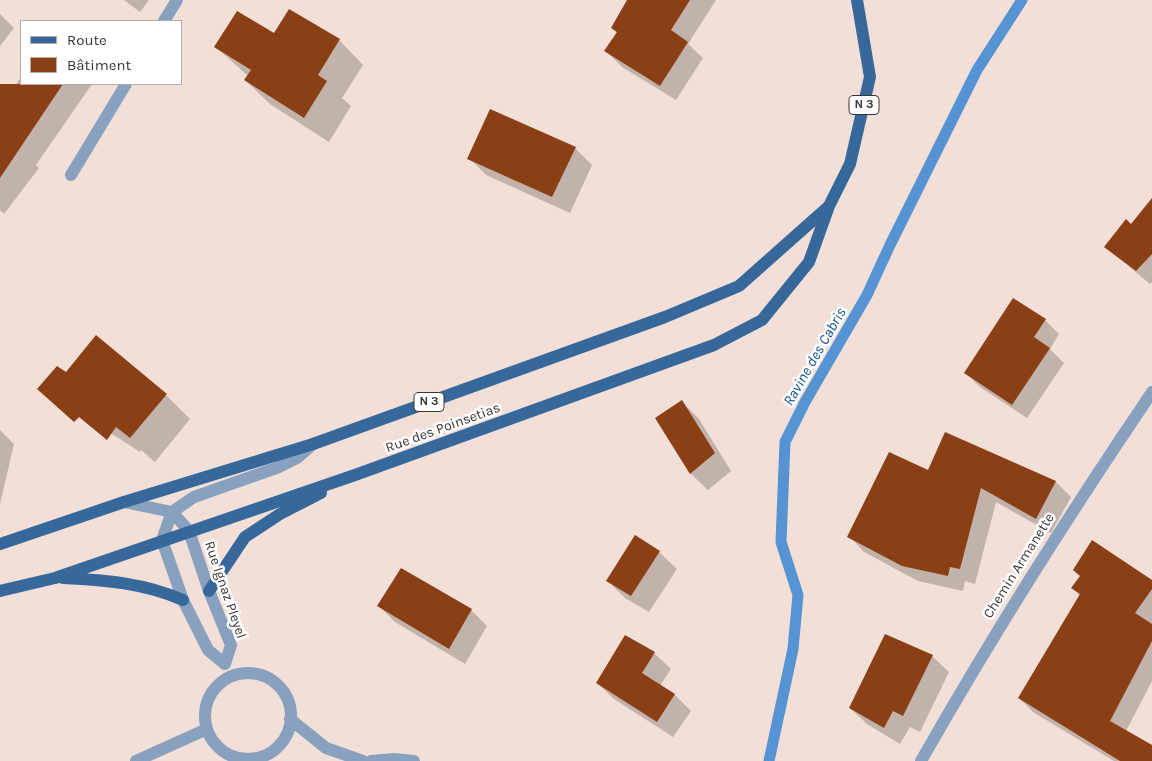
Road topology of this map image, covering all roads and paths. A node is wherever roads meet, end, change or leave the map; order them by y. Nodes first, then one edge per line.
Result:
1 (177, 0) edge
2 (857, 0) edge
3 (165, 20) edge
4 (125, 85) edge
5 (71, 175) dead end
6 (829, 206) junction
7 (1152, 392) edge
8 (313, 444) junction
9 (355, 475) junction
10 (124, 502) junction
11 (172, 512) junction
12 (188, 530) junction
13 (162, 540) junction
14 (0, 544) edge
15 (55, 578) junction
16 (0, 591) edge
17 (209, 591) junction
18 (183, 600) junction
19 (225, 664) junction
20 (228, 678) junction
21 (290, 719) junction
22 (207, 728) junction
23 (235, 759) edge
24 (255, 760) edge
25 (136, 761) edge
26 (363, 761) edge
27 (371, 761) edge
28 (414, 761) edge
29 (921, 761) edge

1 - 3 street
2 - 6 main road, Rue des Poinsetias / N 3
4 - 5 street
6 - 8 main road, Rue des Poinsetias / N 3
6 - 9 main road, Rue des Poinsetias / N 3
7 - 29 street, Chemin Armanette
8 - 10 main road, Rue des Poinsetias / N 3
8 - 11 street
9 - 12 main road, Rue des Poinsetias / N 3
9 - 17 main road
10 - 11 street
10 - 14 main road, Rue des Poinsetias / N 3
11 - 12 street, Rue Ignaz Pleyel
11 - 13 street
12 - 13 main road, Rue des Poinsetias / N 3
12 - 17 street, Rue Ignaz Pleyel
13 - 15 main road, Rue des Poinsetias / N 3
13 - 18 street
15 - 16 main road, Rue des Poinsetias / N 3
15 - 18 main road
17 - 19 street, Rue Ignaz Pleyel
18 - 19 street
19 - 20 street
20 - 21 street
20 - 22 street
21 - 24 street
21 - 26 street
22 - 23 street
22 - 25 street
23 - 24 street
27 - 28 street

